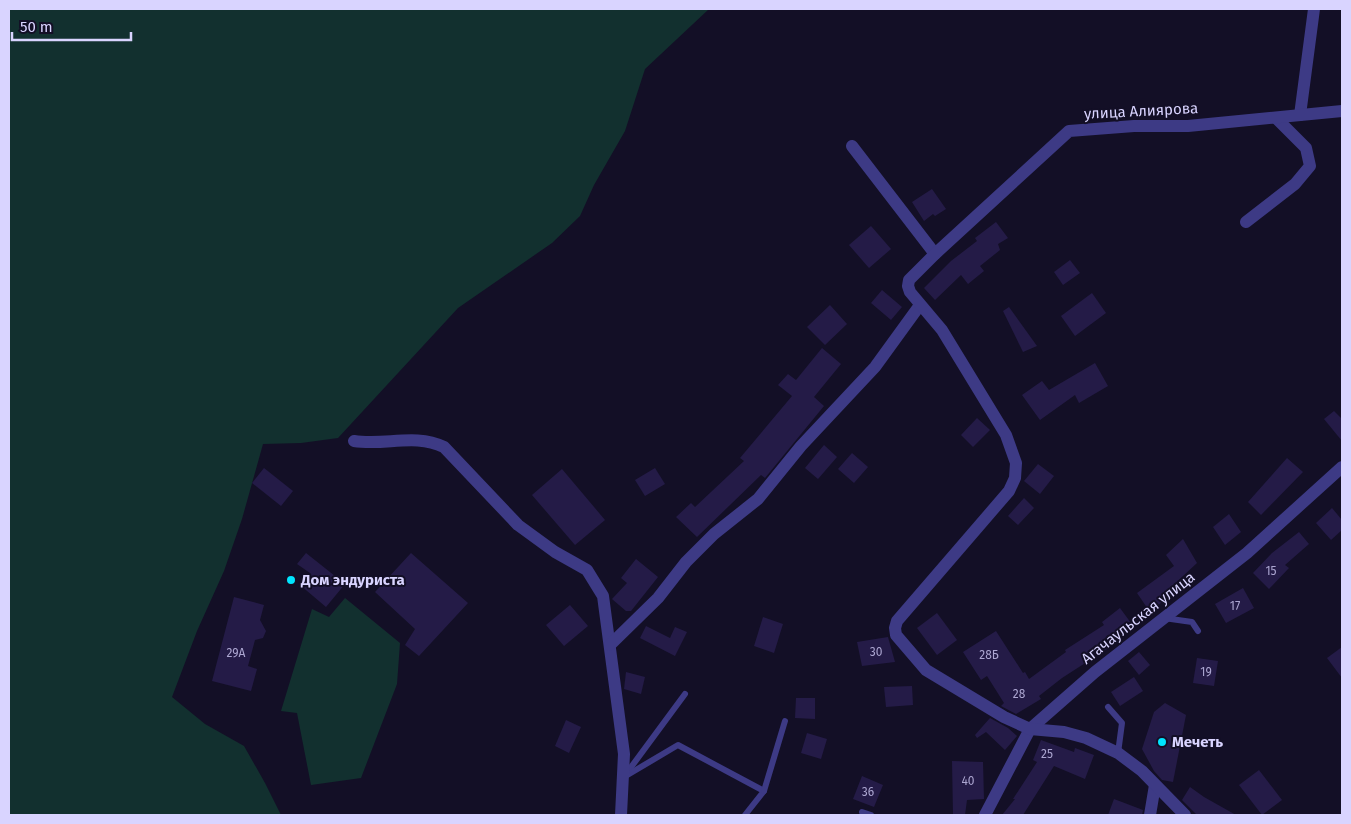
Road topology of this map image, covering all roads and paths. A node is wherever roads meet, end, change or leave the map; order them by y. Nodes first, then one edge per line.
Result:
1 (1314, 9) edge
2 (1342, 111) edge
3 (1300, 115) junction
4 (1276, 118) junction
5 (852, 146) dead end
6 (1246, 222) dead end
7 (934, 254) junction
8 (920, 305) junction
9 (354, 441) dead end
10 (1342, 469) edge
11 (1163, 618) junction
12 (1198, 631) dead end
13 (610, 645) junction
14 (685, 694) dead end
15 (1108, 707) dead end
16 (784, 721) dead end
17 (1030, 729) junction
18 (1118, 753) junction
19 (624, 777) junction
20 (1155, 785) junction
21 (764, 790) junction
22 (862, 812) dead end
23 (621, 815) edge
24 (745, 815) edge
25 (871, 815) edge
26 (985, 815) edge
27 (1150, 815) edge
28 (1185, 815) edge

1 - 3 street
2 - 3 street, улица Алиярова
3 - 4 street, улица Алиярова
4 - 6 street
4 - 7 street, улица Алиярова
5 - 7 street
7 - 8 street, улица Алиярова
8 - 13 street
8 - 17 street
9 - 13 street
10 - 11 street, Агачаульская улица
11 - 12 lane
11 - 17 street, Агачаульская улица
13 - 19 street
14 - 19 lane
15 - 18 lane
16 - 21 lane
17 - 18 street
17 - 26 street, Агачаульская улица
18 - 20 street
19 - 21 lane
19 - 23 street
20 - 27 street
20 - 28 street
21 - 24 lane
22 - 25 lane

